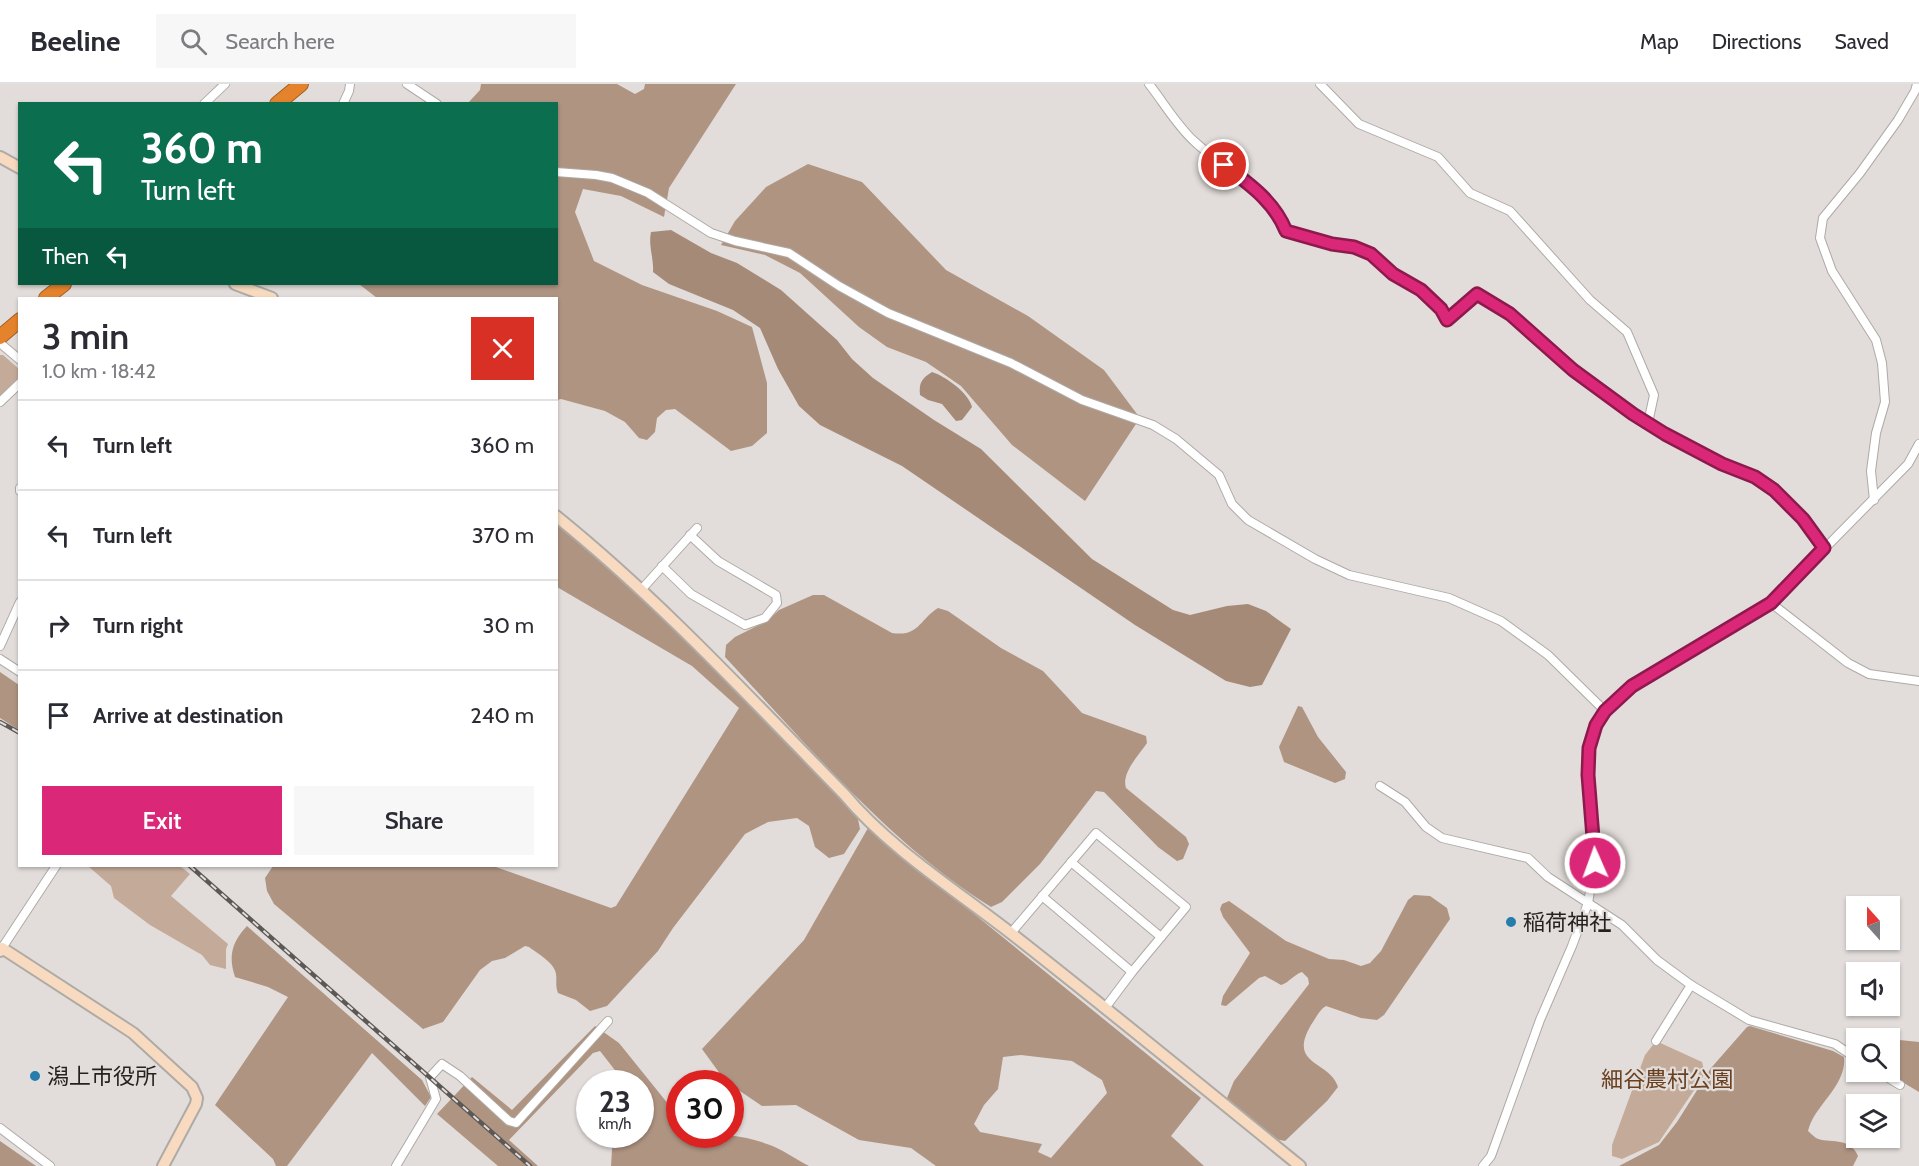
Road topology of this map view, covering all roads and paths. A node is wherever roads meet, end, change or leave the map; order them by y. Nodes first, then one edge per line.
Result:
1 (225, 84) edge
2 (301, 84) edge
3 (350, 84) edge
4 (407, 84) edge
5 (1149, 84) edge
6 (1320, 84) edge
7 (1917, 84) edge
8 (206, 102) edge
9 (279, 102) edge
10 (344, 102) edge
11 (434, 102) edge
12 (0, 157) edge
13 (18, 167) edge
14 (558, 172) edge
15 (63, 285) edge
16 (238, 285) edge
17 (47, 297) edge
18 (269, 297) edge
19 (18, 322) edge
20 (0, 337) edge
21 (0, 343) edge
22 (18, 358) edge
23 (18, 385) edge
24 (0, 402) edge
25 (1648, 423) junction
26 (1919, 444) edge
27 (1874, 500) junction
28 (558, 518) edge
29 (696, 528) dead end
30 (690, 535) junction
31 (1824, 548) junction
32 (662, 566) junction
33 (641, 590) junction
34 (1771, 603) junction
35 (18, 606) edge
36 (0, 646) edge
37 (0, 659) edge
38 (18, 671) edge
39 (1919, 681) edge
40 (1605, 711) junction
41 (1380, 786) dead end
42 (1071, 862) junction
43 (55, 867) edge
44 (1042, 896) junction
45 (1588, 903) junction
46 (1011, 933) junction
47 (1161, 937) junction
48 (1, 948) edge
49 (1132, 972) junction
50 (1691, 985) junction
51 (1105, 1008) junction
52 (608, 1021) dead end
53 (1656, 1041) dead end
54 (1846, 1052) edge
55 (1895, 1082) edge
56 (1900, 1085) dead end
57 (0, 1128) edge
58 (50, 1166) edge
59 (163, 1166) edge
60 (396, 1166) edge
61 (1300, 1166) edge
62 (1483, 1166) edge

1 - 8 street
2 - 9 highway
3 - 10 street
4 - 11 street
5 - 25 street
6 - 25 street
7 - 27 street
12 - 13 street
14 - 40 street
15 - 17 highway
16 - 18 street
19 - 20 highway
21 - 22 street
23 - 24 street
25 - 31 street
26 - 27 street
27 - 31 street
28 - 33 street
29 - 30 street
30 - 32 street
30 - 32 street
31 - 34 street
32 - 33 street
33 - 46 street
34 - 39 street
34 - 40 street
35 - 36 street
37 - 38 street
40 - 45 street
41 - 45 street
42 - 44 street
42 - 47 street
42 - 47 street
43 - 48 street
44 - 46 street
44 - 49 street
45 - 50 street
45 - 62 street
46 - 51 street
47 - 49 street
48 - 59 street
49 - 51 street
50 - 53 street
50 - 54 street
51 - 61 street
52 - 60 street
55 - 56 street
57 - 58 street

